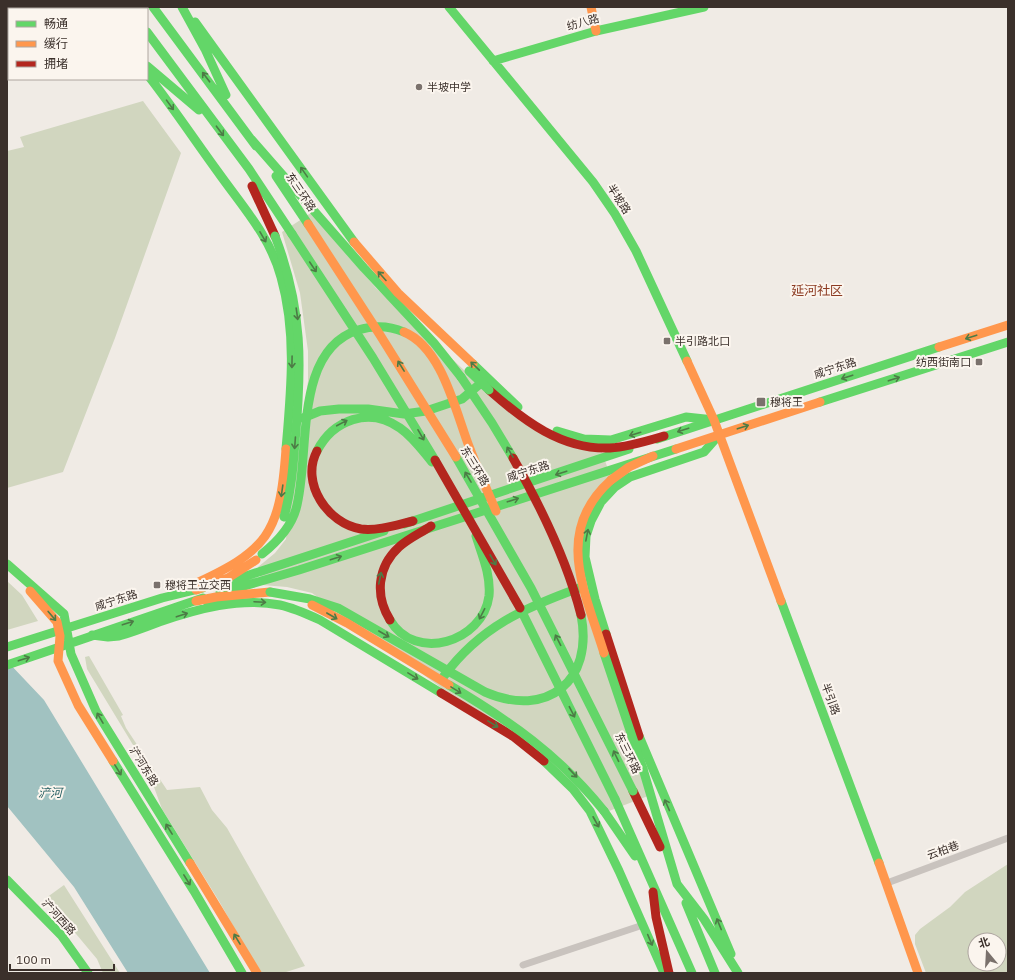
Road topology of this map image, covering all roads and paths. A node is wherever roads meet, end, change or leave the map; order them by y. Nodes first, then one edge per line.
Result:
1 (153, 7) edge
2 (183, 7) edge
3 (449, 7) edge
4 (591, 7) edge
5 (704, 7) edge
6 (596, 31) junction
7 (148, 33) edge
8 (493, 61) junction
9 (148, 67) edge
10 (148, 75) edge
11 (233, 113) junction
12 (210, 118) junction
13 (251, 139) junction
14 (233, 148) junction
15 (413, 320) junction
16 (1008, 325) edge
17 (1008, 342) edge
18 (487, 378) junction
19 (714, 420) junction
20 (288, 425) junction
21 (719, 435) junction
22 (664, 436) junction
23 (652, 456) junction
24 (444, 475) junction
25 (413, 521) junction
26 (472, 523) junction
27 (431, 526) junction
28 (259, 557) junction
29 (517, 563) junction
30 (7, 564) edge
31 (299, 570) junction
32 (590, 584) junction
33 (196, 590) junction
34 (270, 592) junction
35 (242, 594) junction
36 (171, 595) junction
37 (196, 601) junction
38 (207, 607) junction
39 (63, 629) junction
40 (91, 635) junction
41 (68, 643) junction
42 (7, 647) edge
43 (59, 647) junction
44 (7, 665) edge
45 (436, 689) junction
46 (1008, 838) edge
47 (652, 879) junction
48 (7, 880) edge
49 (887, 883) junction
50 (677, 884) junction
51 (643, 925) junction
52 (523, 965) dead end
53 (88, 973) edge
54 (242, 973) edge
55 (257, 973) edge
56 (664, 973) edge
57 (669, 973) edge
58 (692, 973) edge
59 (715, 973) edge
60 (739, 973) edge
61 (918, 973) edge

11 -> 1 main road, 东三环路
2 - 11 main road
18 -> 2 main road
3 - 8 main road, 半坡路
4 - 6 main road
5 - 6 main road, 纺八路
6 - 8 main road, 纺八路
7 - 12 main road
8 - 19 main road, 半坡路
9 - 12 main road
10 -> 20 main road
11 - 13 main road, 东三环路
12 -> 14 main road
13 - 15 main road
29 -> 13 main road, 东三环路, bridge
14 -> 24 main road, bridge
14 -> 28 main road, bridge
15 - 22 main road, bridge
34 -> 15 main road, bridge
16 -> 19 main road, 咸宁东路
21 -> 17 main road, 咸宁东路
19 -> 18 main road
18 - 20 main road
19 - 21 main road, 半坡路
19 -> 22 main road, 咸宁东路
20 -> 36 main road
21 - 23 main road, 咸宁东路
32 -> 21 main road
21 - 49 main road, 半引路
22 -> 25 main road, 咸宁东路
27 -> 23 main road, 咸宁东路
23 - 50 main road, bridge
25 -> 24 main road, bridge
24 - 26 main road, bridge
25 - 33 main road, 咸宁东路
26 -> 27 main road, bridge
26 -> 47 main road, bridge
31 -> 27 main road, 咸宁东路
28 - 29 main road, bridge
28 - 33 main road
50 -> 29 main road, 东三环路, bridge
30 - 39 main road, 浐河东路
31 - 35 main road
31 - 37 main road, 咸宁东路
32 - 45 main road
60 -> 32 main road
33 - 36 main road, 咸宁东路
34 - 35 main road
34 -> 47 main road, bridge
35 - 37 main road
35 - 38 main road
36 - 39 main road, 咸宁东路
40 -> 37 main road, 咸宁东路
40 -> 38 main road
38 -> 45 main road
39 - 41 main road, 浐河东路
39 - 42 main road, 咸宁东路
39 - 43 main road, 浐河东路
40 - 41 main road, 咸宁东路
41 - 43 main road, 咸宁东路
55 -> 41 main road, 浐河东路
44 -> 43 main road, 咸宁东路
43 -> 54 main road, 浐河东路
45 -> 51 main road
46 - 49 street, 云柏巷
47 - 57 main road
47 - 58 main road
48 - 53 main road, 浐河西路
49 - 61 main road, 半引路
50 - 59 main road, 东三环路
50 - 60 main road
51 - 52 street
51 -> 56 main road

